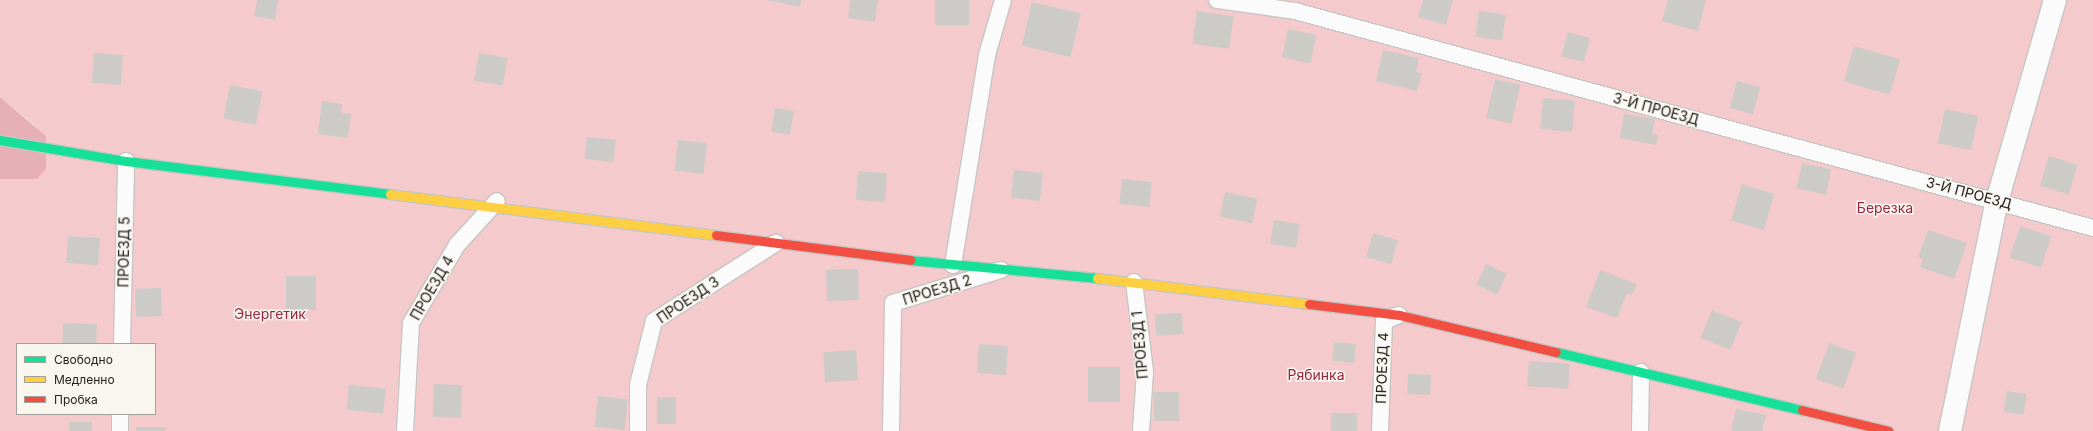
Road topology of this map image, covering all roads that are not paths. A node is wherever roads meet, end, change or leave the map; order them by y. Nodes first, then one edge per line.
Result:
1 (1003, 0) edge
2 (1217, 0) edge
3 (2055, 0) edge
4 (0, 140) edge
5 (126, 161) junction
6 (1997, 201) junction
7 (492, 207) junction
8 (531, 212) joint
9 (2093, 228) edge
10 (776, 243) junction
11 (953, 265) junction
12 (1012, 267) junction
13 (1134, 282) junction
14 (1399, 315) junction
15 (122, 343) edge
16 (1641, 372) junction
17 (120, 415) edge
18 (120, 431) edge
19 (405, 431) edge
20 (638, 431) edge
21 (890, 431) edge
22 (1141, 431) edge
23 (1380, 431) edge
24 (1640, 431) edge
25 (1889, 431) edge
26 (1950, 431) edge

1 - 11 lane
2 - 6 lane, 3-Й ПРОЕЗД
3 - 6 street
4 - 5 street
5 - 7 street
5 - 15 lane, ПРОЕЗД 5
6 - 9 lane, 3-Й ПРОЕЗД
6 - 26 street
7 - 8 lane, ПРОЕЗД 4
7 - 19 lane, ПРОЕЗД 4
8 - 10 street
10 - 11 street
10 - 20 lane, ПРОЕЗД 3
11 - 12 street
12 - 13 street
12 - 21 lane, ПРОЕЗД 2
13 - 14 street
13 - 22 lane, ПРОЕЗД 1
14 - 16 street
14 - 23 lane, ПРОЕЗД 4
16 - 24 lane
16 - 25 street
17 - 18 lane

